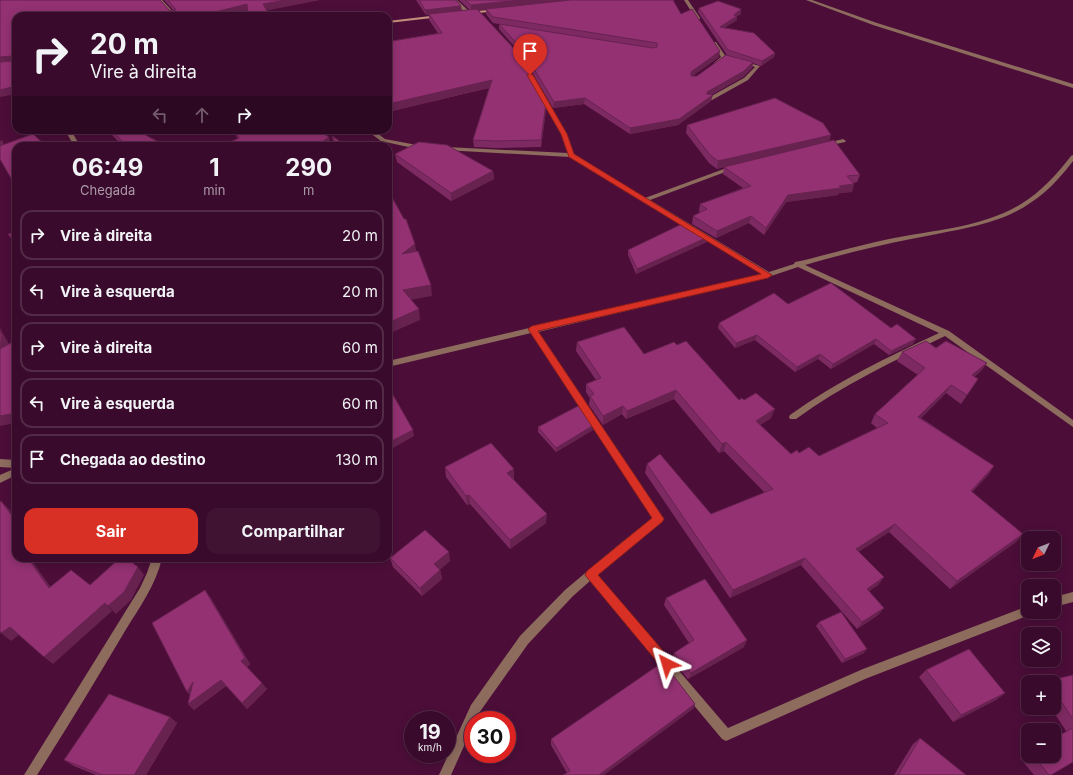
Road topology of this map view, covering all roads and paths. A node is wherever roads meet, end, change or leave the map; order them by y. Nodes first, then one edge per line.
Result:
1 (160, 0) edge
2 (455, 0) edge
3 (686, 0) edge
4 (808, 0) edge
5 (503, 10) edge
6 (171, 12) edge
7 (479, 12) junction
8 (468, 13) junction
9 (461, 14) edge
10 (446, 15) edge
11 (392, 22) edge
12 (493, 25) junction
13 (703, 25) edge
14 (501, 27) edge
15 (711, 38) edge
16 (724, 57) junction
17 (730, 58) edge
18 (735, 60) edge
19 (712, 66) edge
20 (1073, 86) edge
21 (710, 99) edge
22 (375, 134) edge
23 (843, 141) dead end
24 (820, 146) edge
25 (426, 148) edge
26 (441, 149) edge
27 (571, 155) junction
28 (1073, 157) edge
29 (744, 165) edge
30 (645, 200) junction
31 (797, 264) junction
32 (768, 275) junction
33 (532, 329) junction
34 (946, 333) junction
35 (392, 363) edge
36 (793, 417) dead end
37 (1073, 424) edge
38 (0, 463) edge
39 (12, 464) edge
40 (12, 473) edge
41 (0, 479) edge
42 (156, 562) edge
43 (591, 575) junction
44 (1073, 597) edge
45 (1061, 600) edge
46 (1021, 614) edge
47 (30, 775) edge
48 (445, 775) edge

1 - 6 street
2 - 8 street
3 - 13 street
4 - 20 street
5 - 7 street
7 - 8 street
7 - 12 street
8 - 9 street
10 - 11 street
12 - 14 street
12 - 27 street
15 - 16 street
16 - 17 street
16 - 19 street
18 - 21 street
22 - 25 street
23 - 24 street
26 - 27 street
27 - 30 street
28 - 31 street
29 - 30 street
30 - 32 street
31 - 32 street
31 - 34 street
32 - 33 street
33 - 35 street
33 - 43 street
34 - 36 street
34 - 37 street
38 - 39 street
40 - 41 street
42 - 47 street
43 - 46 street
43 - 48 street
44 - 45 street

